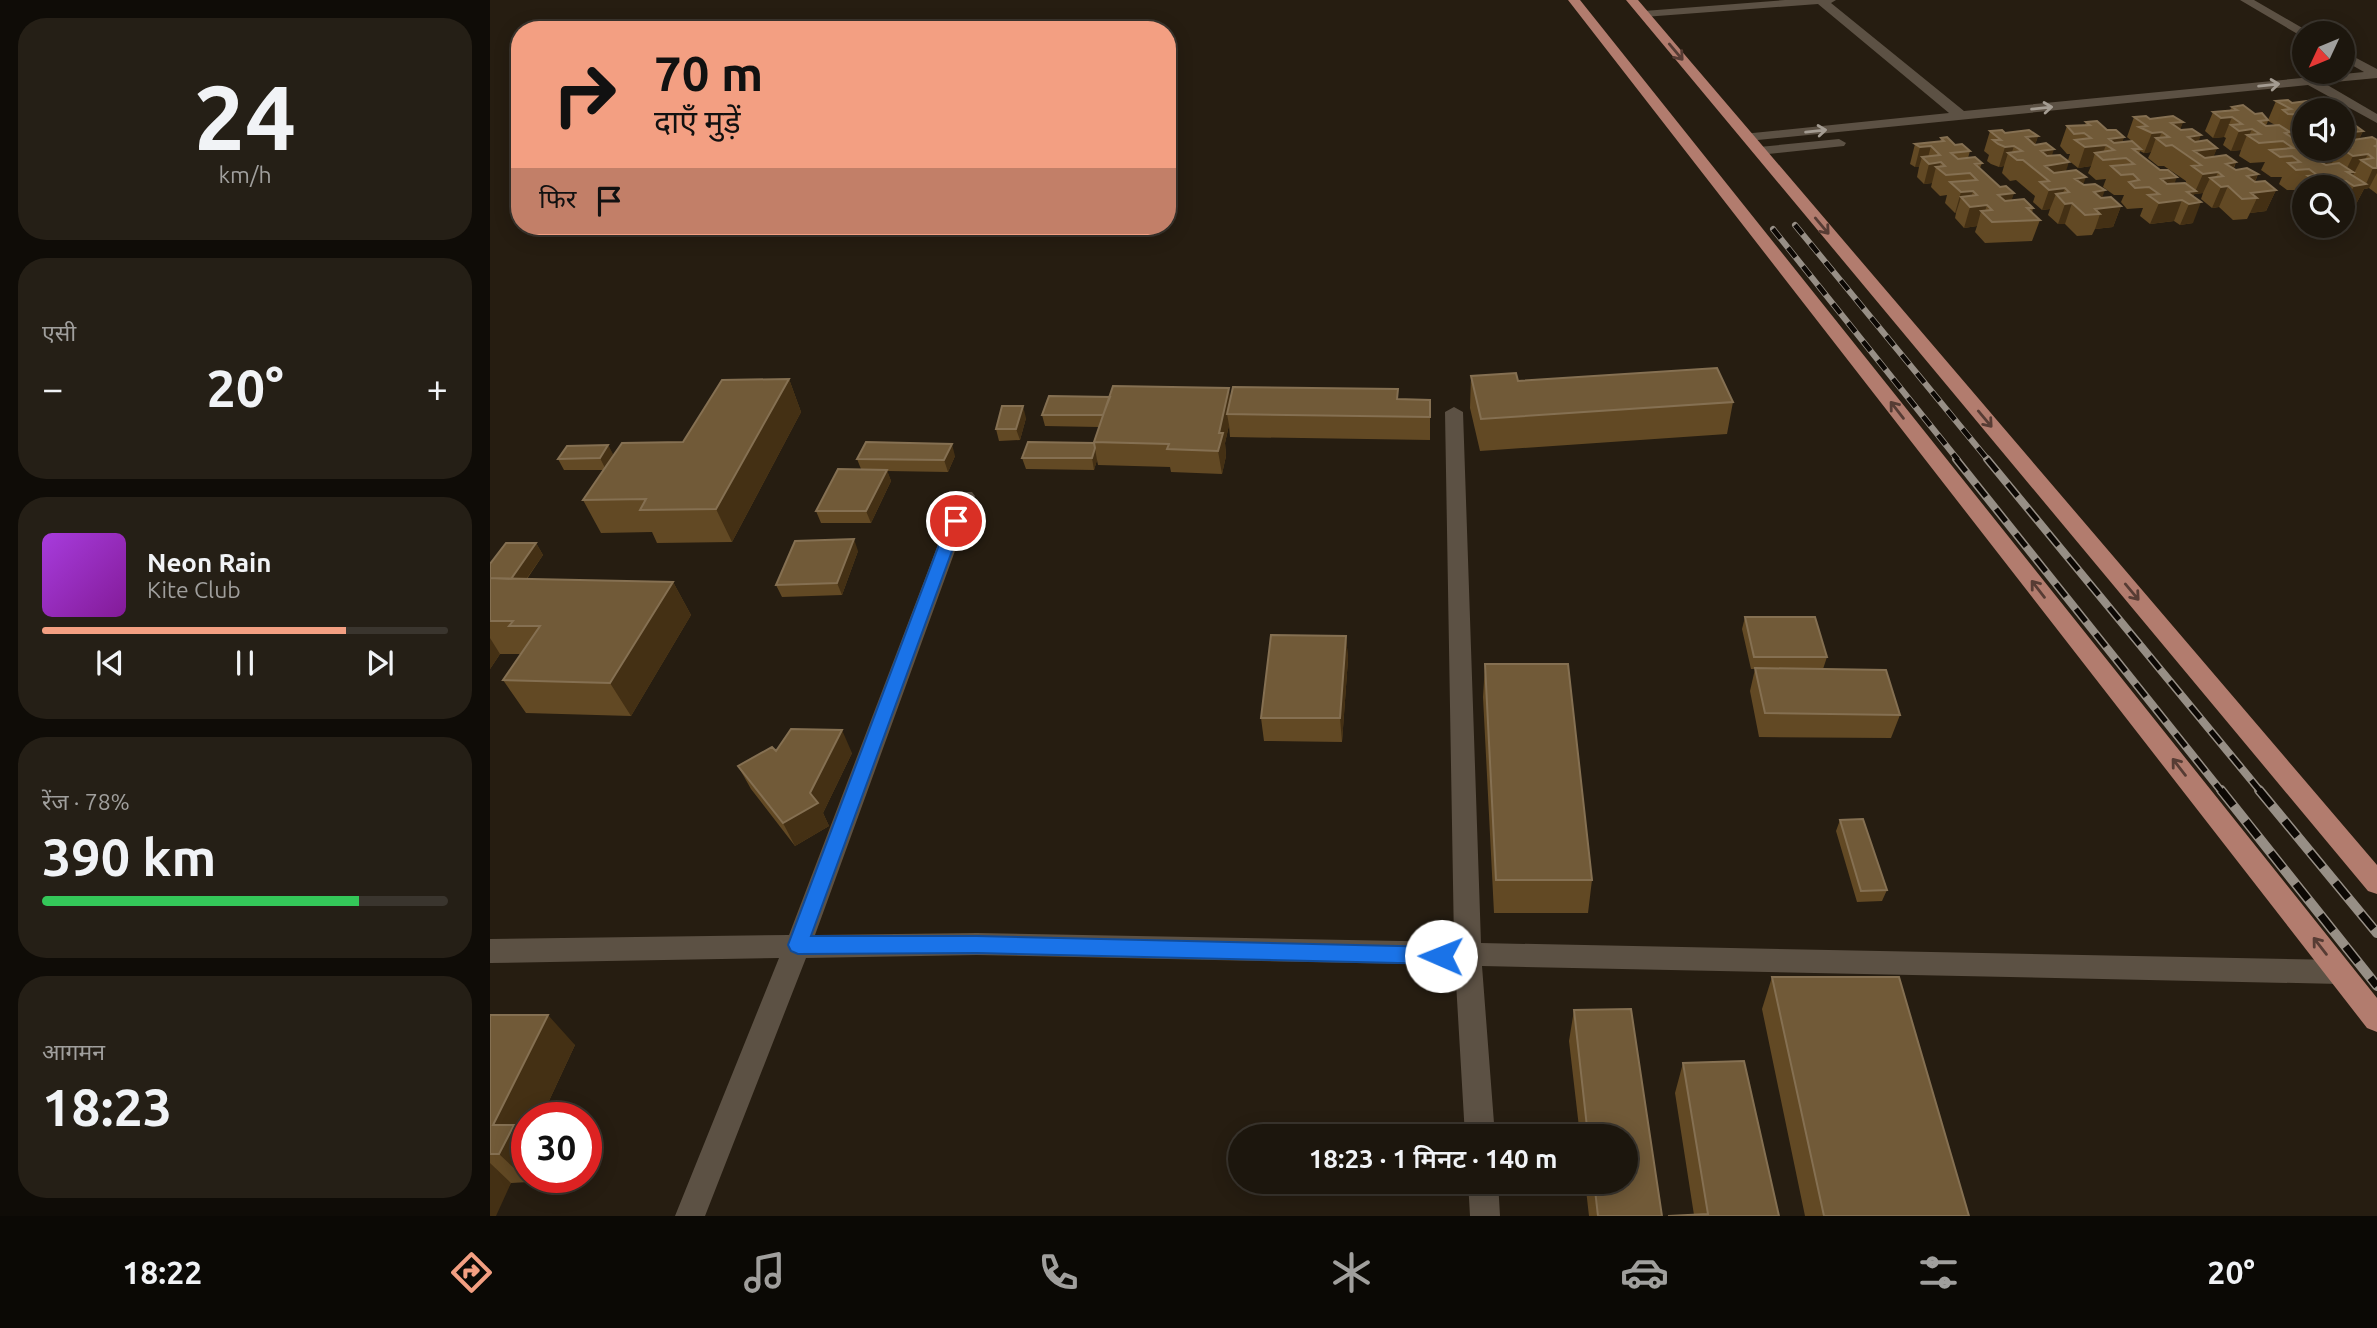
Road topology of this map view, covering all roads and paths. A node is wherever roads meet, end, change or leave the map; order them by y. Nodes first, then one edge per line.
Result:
1 (1574, 0) edge
2 (1821, 0) edge
3 (1830, 0) edge
4 (2246, 0) edge
5 (1638, 7) edge
6 (2292, 26) edge
7 (2356, 62) edge
8 (2377, 74) edge
9 (2356, 76) edge
10 (2292, 83) edge
11 (2317, 84) edge
12 (2377, 86) edge
13 (2330, 91) junction
14 (1961, 116) junction
15 (2377, 119) edge
16 (1930, 133) dead end
17 (1847, 142) dead end
18 (1754, 144) junction
19 (1454, 412) dead end
20 (965, 496) dead end
21 (2377, 883) edge
22 (798, 945) junction
23 (490, 951) edge
24 (1468, 956) junction
25 (2340, 972) junction
26 (2377, 1019) edge
27 (1479, 1124) edge
28 (1484, 1194) edge
29 (690, 1216) edge
30 (1485, 1216) edge

25 -> 1 main road
2 - 3 street
2 - 5 street
2 - 14 street
4 - 6 street
5 -> 18 main road
7 - 8 street
8 - 9 street
14 -> 10 street
11 - 13 street
12 - 13 street
13 - 15 street
13 - 16 street
18 -> 14 street
17 - 18 street
18 -> 21 main road
19 - 24 street
20 - 22 street
22 - 23 street
22 - 24 street
22 - 29 street
24 - 25 street
24 - 27 street
25 - 26 main road
28 - 30 street

